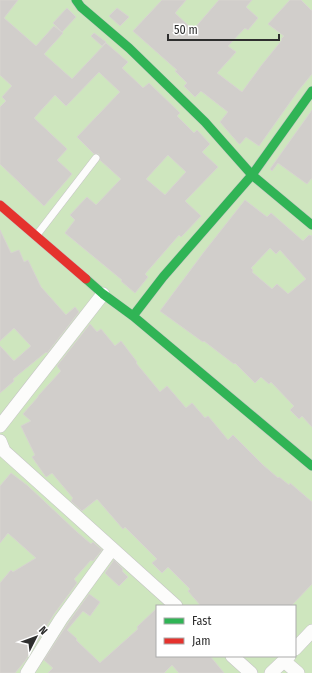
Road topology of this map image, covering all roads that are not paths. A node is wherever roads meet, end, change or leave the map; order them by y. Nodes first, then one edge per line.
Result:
1 (76, 0) edge
2 (312, 91) edge
3 (96, 158) dead end
4 (252, 175) junction
5 (0, 205) edge
6 (312, 225) edge
7 (36, 236) junction
8 (103, 294) junction
9 (133, 316) junction
10 (0, 426) edge
11 (1, 449) edge
12 (310, 461) edge
13 (112, 549) junction
14 (175, 605) edge
15 (312, 631) edge
16 (296, 649) edge
17 (233, 657) edge
18 (286, 659) edge
19 (27, 673) edge
20 (251, 673) edge
21 (271, 673) edge
22 (298, 673) edge

1 - 4 street
2 - 4 street
3 - 7 lane
4 - 6 street
4 - 9 street
5 - 7 street
7 - 8 street
8 - 9 street
8 - 10 street
9 - 12 street
11 - 13 street
13 - 14 street
13 - 19 street
15 - 16 street
17 - 20 street
18 - 21 street
18 - 22 street

